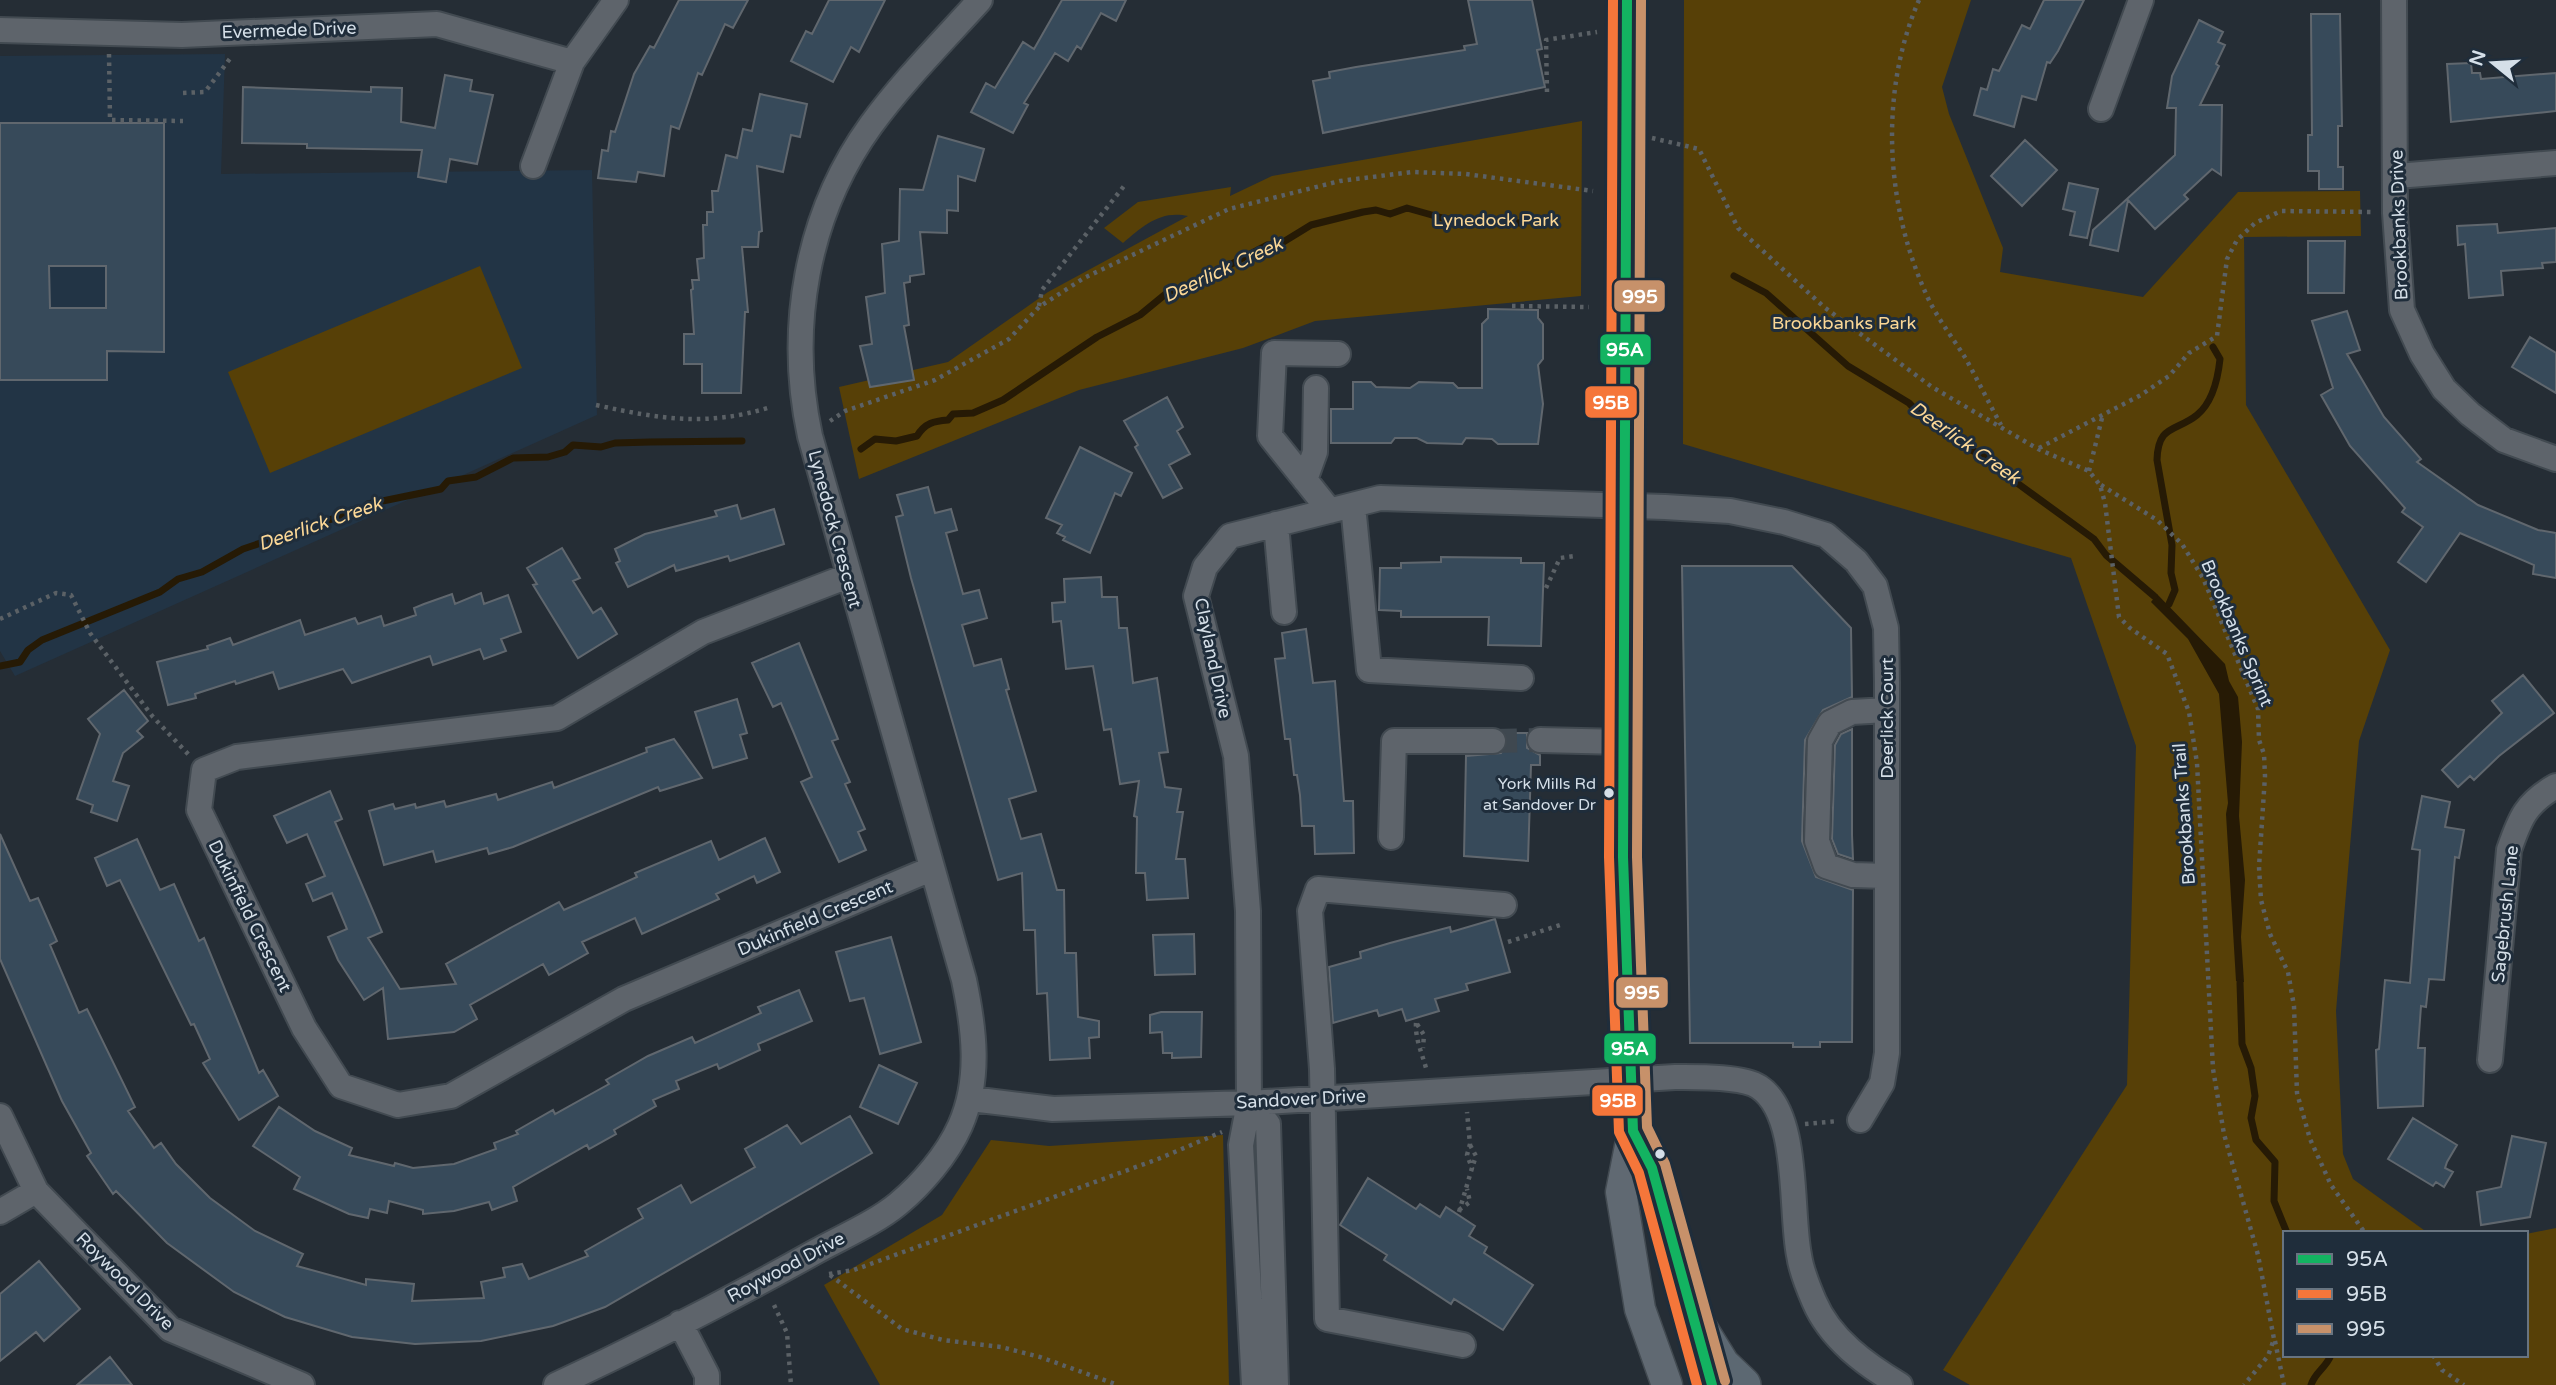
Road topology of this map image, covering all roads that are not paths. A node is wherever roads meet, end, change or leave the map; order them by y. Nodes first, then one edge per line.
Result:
1 (616, 0) edge
2 (979, 0) edge
3 (1628, 0) edge
4 (2141, 0) edge
5 (2394, 0) edge
6 (0, 30) edge
7 (572, 62) junction
8 (2101, 109) dead end
9 (2556, 163) edge
10 (533, 166) dead end
11 (2397, 176) junction
12 (1338, 354) dead end
13 (1316, 388) dead end
14 (2556, 459) edge
15 (1305, 480) junction
16 (1624, 505) junction
17 (1342, 508) junction
18 (1276, 524) junction
19 (848, 576) junction
20 (1284, 612) dead end
21 (1521, 678) dead end
22 (1887, 710) junction
23 (1540, 740) tunnel mouth
24 (1493, 741) tunnel mouth
25 (1623, 742) junction
26 (2556, 786) edge
27 (1391, 837) dead end
28 (931, 869) junction
29 (1887, 876) junction
30 (1504, 905) dead end
31 (2490, 1060) dead end
32 (1631, 1079) junction
33 (1322, 1098) junction
34 (971, 1099) junction
35 (1249, 1103) junction
36 (0, 1116) edge
37 (1860, 1120) road end
38 (1633, 1131) junction
39 (36, 1191) junction
40 (0, 1212) edge
41 (1691, 1315) junction
42 (680, 1323) junction
43 (1463, 1345) dead end
44 (302, 1385) edge
45 (556, 1385) edge
46 (707, 1385) edge
47 (1254, 1385) edge
48 (1276, 1385) edge
49 (1667, 1385) edge
50 (1712, 1385) edge
51 (1743, 1385) edge
52 (1900, 1385) edge

1 - 7 street
2 - 19 street, Lynedock Crescent
3 - 16 main road
4 - 8 street
5 - 11 street, Brookbanks Drive
6 - 7 street, Evermede Drive
7 - 10 street
9 - 11 street
11 - 14 street, Brookbanks Drive
12 - 15 street
13 - 15 street
15 - 17 street
16 - 17 street, Clayland Drive
16 - 22 street, Deerlick Court
16 - 25 main road
17 - 18 street, Clayland Drive
17 - 21 street
18 - 20 street
18 - 35 street, Clayland Drive
19 - 28 street, Lynedock Crescent
19 - 28 street, Dukinfield Crescent
22 - 29 street, Deerlick Court
22 - 29 street
23 - 25 street
24 - 27 street
25 - 32 main road
26 - 31 street, Sagebrush Lane
28 - 34 street, Lynedock Crescent
29 - 37 street, Deerlick Court
30 - 33 street
32 - 33 street, Sandover Drive
32 - 38 main road
32 - 52 street, Sandover Drive
33 - 35 street, Sandover Drive
33 - 43 street
34 - 35 street, Sandover Drive
34 - 42 street, Roywood Drive
35 - 47 street, Clayland Drive
35 - 48 street
36 - 39 street, Roywood Drive
38 - 41 main road
38 - 49 main road
39 - 40 street
39 - 44 street, Roywood Drive
41 - 50 main road
41 - 51 highway
42 - 45 street, Roywood Drive
42 - 46 street

